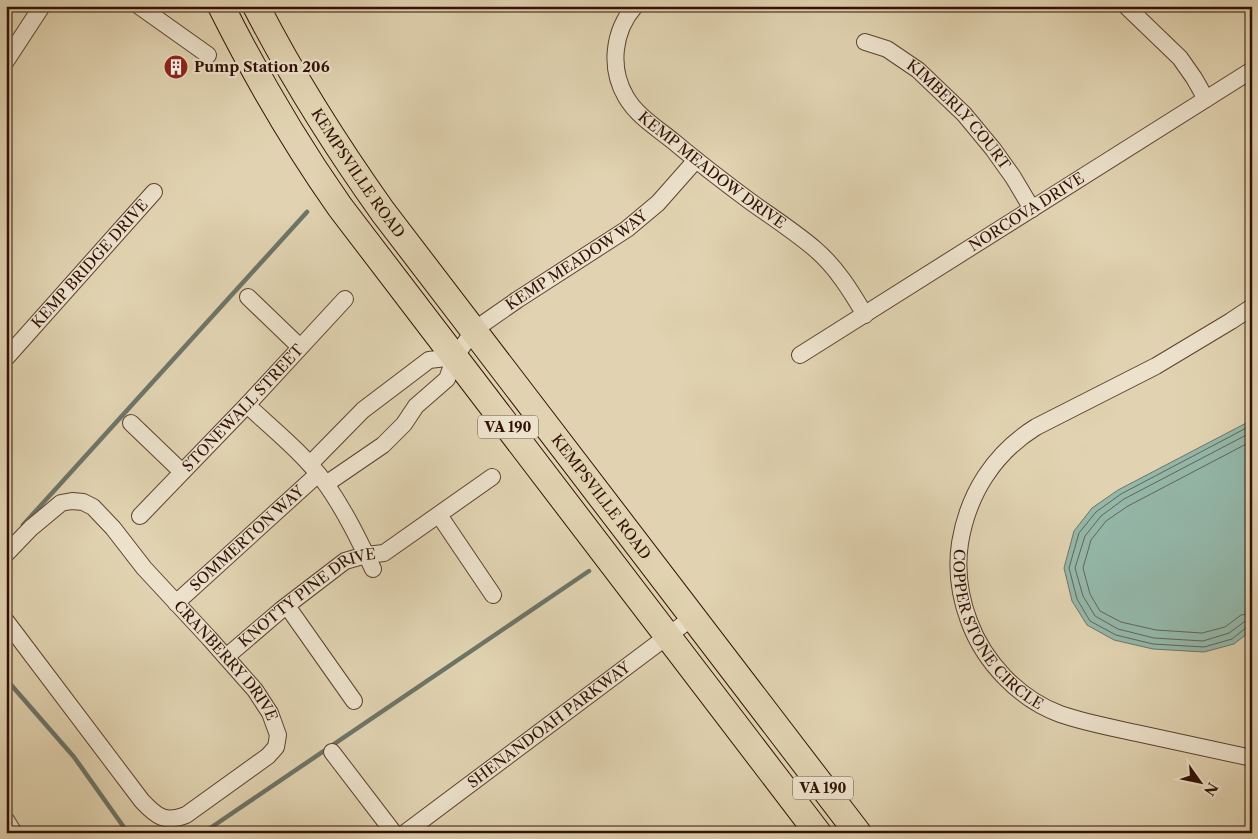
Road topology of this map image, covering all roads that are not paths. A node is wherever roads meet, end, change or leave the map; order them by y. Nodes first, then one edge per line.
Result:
1 (42, 6) edge
2 (139, 6) edge
3 (221, 6) edge
4 (256, 6) edge
5 (635, 6) edge
6 (1126, 6) edge
7 (865, 42) dead end
8 (208, 54) dead end
9 (6, 61) edge
10 (1252, 70) edge
11 (1206, 99) junction
12 (696, 160) junction
13 (154, 192) dead end
14 (1032, 209) junction
15 (248, 297) dead end
16 (345, 299) dead end
17 (1252, 307) edge
18 (865, 315) junction
19 (474, 330) junction
20 (300, 347) junction
21 (800, 355) dead end
22 (455, 357) junction
23 (6, 358) edge
24 (247, 404) junction
25 (131, 423) dead end
26 (182, 472) junction
27 (318, 474) junction
28 (492, 477) dead end
29 (439, 514) junction
30 (140, 516) dead end
31 (6, 554) edge
32 (370, 562) junction
33 (493, 595) dead end
34 (176, 603) junction
35 (287, 606) junction
36 (693, 617) junction
37 (6, 621) edge
38 (668, 636) junction
39 (226, 657) junction
40 (354, 701) dead end
41 (332, 752) dead end
42 (1252, 758) edge
43 (6, 820) edge
44 (14, 833) edge
45 (394, 833) edge
46 (405, 833) edge
47 (818, 833) edge
48 (858, 833) edge

1 - 9 street
2 - 8 street
3 - 22 main road, KEMPSVILLE ROAD / VA 190
4 - 19 main road, KEMPSVILLE ROAD / VA 190
5 - 12 street, KEMP MEADOW DRIVE
6 - 11 street
7 - 14 street, KIMBERLY COURT
10 - 11 street, NORCOVA DRIVE
11 - 14 street, NORCOVA DRIVE
12 - 18 street, KEMP MEADOW DRIVE
12 - 19 street, KEMP MEADOW WAY
13 - 23 street, KEMP BRIDGE DRIVE
14 - 18 street, NORCOVA DRIVE
15 - 20 street
16 - 20 street, STONEWALL STREET
17 - 42 street, COPPER STONE CIRCLE
18 - 21 street, NORCOVA DRIVE
19 - 22 street, KEMP MEADOW WAY
19 - 36 main road, KEMPSVILLE ROAD / VA 190
20 - 24 street, STONEWALL STREET
22 - 27 street, SOMMERTON WAY
22 - 27 street, SOMMERTON WAY
22 - 38 main road, KEMPSVILLE ROAD / VA 190
24 - 26 street, STONEWALL STREET
24 - 27 street
25 - 26 street
26 - 30 street, STONEWALL STREET
27 - 32 street
27 - 34 street, SOMMERTON WAY
28 - 29 street, KNOTTY PINE DRIVE
29 - 32 street, KNOTTY PINE DRIVE
29 - 33 street
31 - 34 street, CRANBERRY DRIVE
32 - 35 street, KNOTTY PINE DRIVE
34 - 39 street, CRANBERRY DRIVE
35 - 39 street, KNOTTY PINE DRIVE
35 - 40 street
36 - 38 street, SHENANDOAH PARKWAY
36 - 48 main road, KEMPSVILLE ROAD / VA 190
37 - 39 street, CRANBERRY DRIVE
38 - 46 street, SHENANDOAH PARKWAY
38 - 47 main road, KEMPSVILLE ROAD / VA 190
41 - 45 street
43 - 44 street

